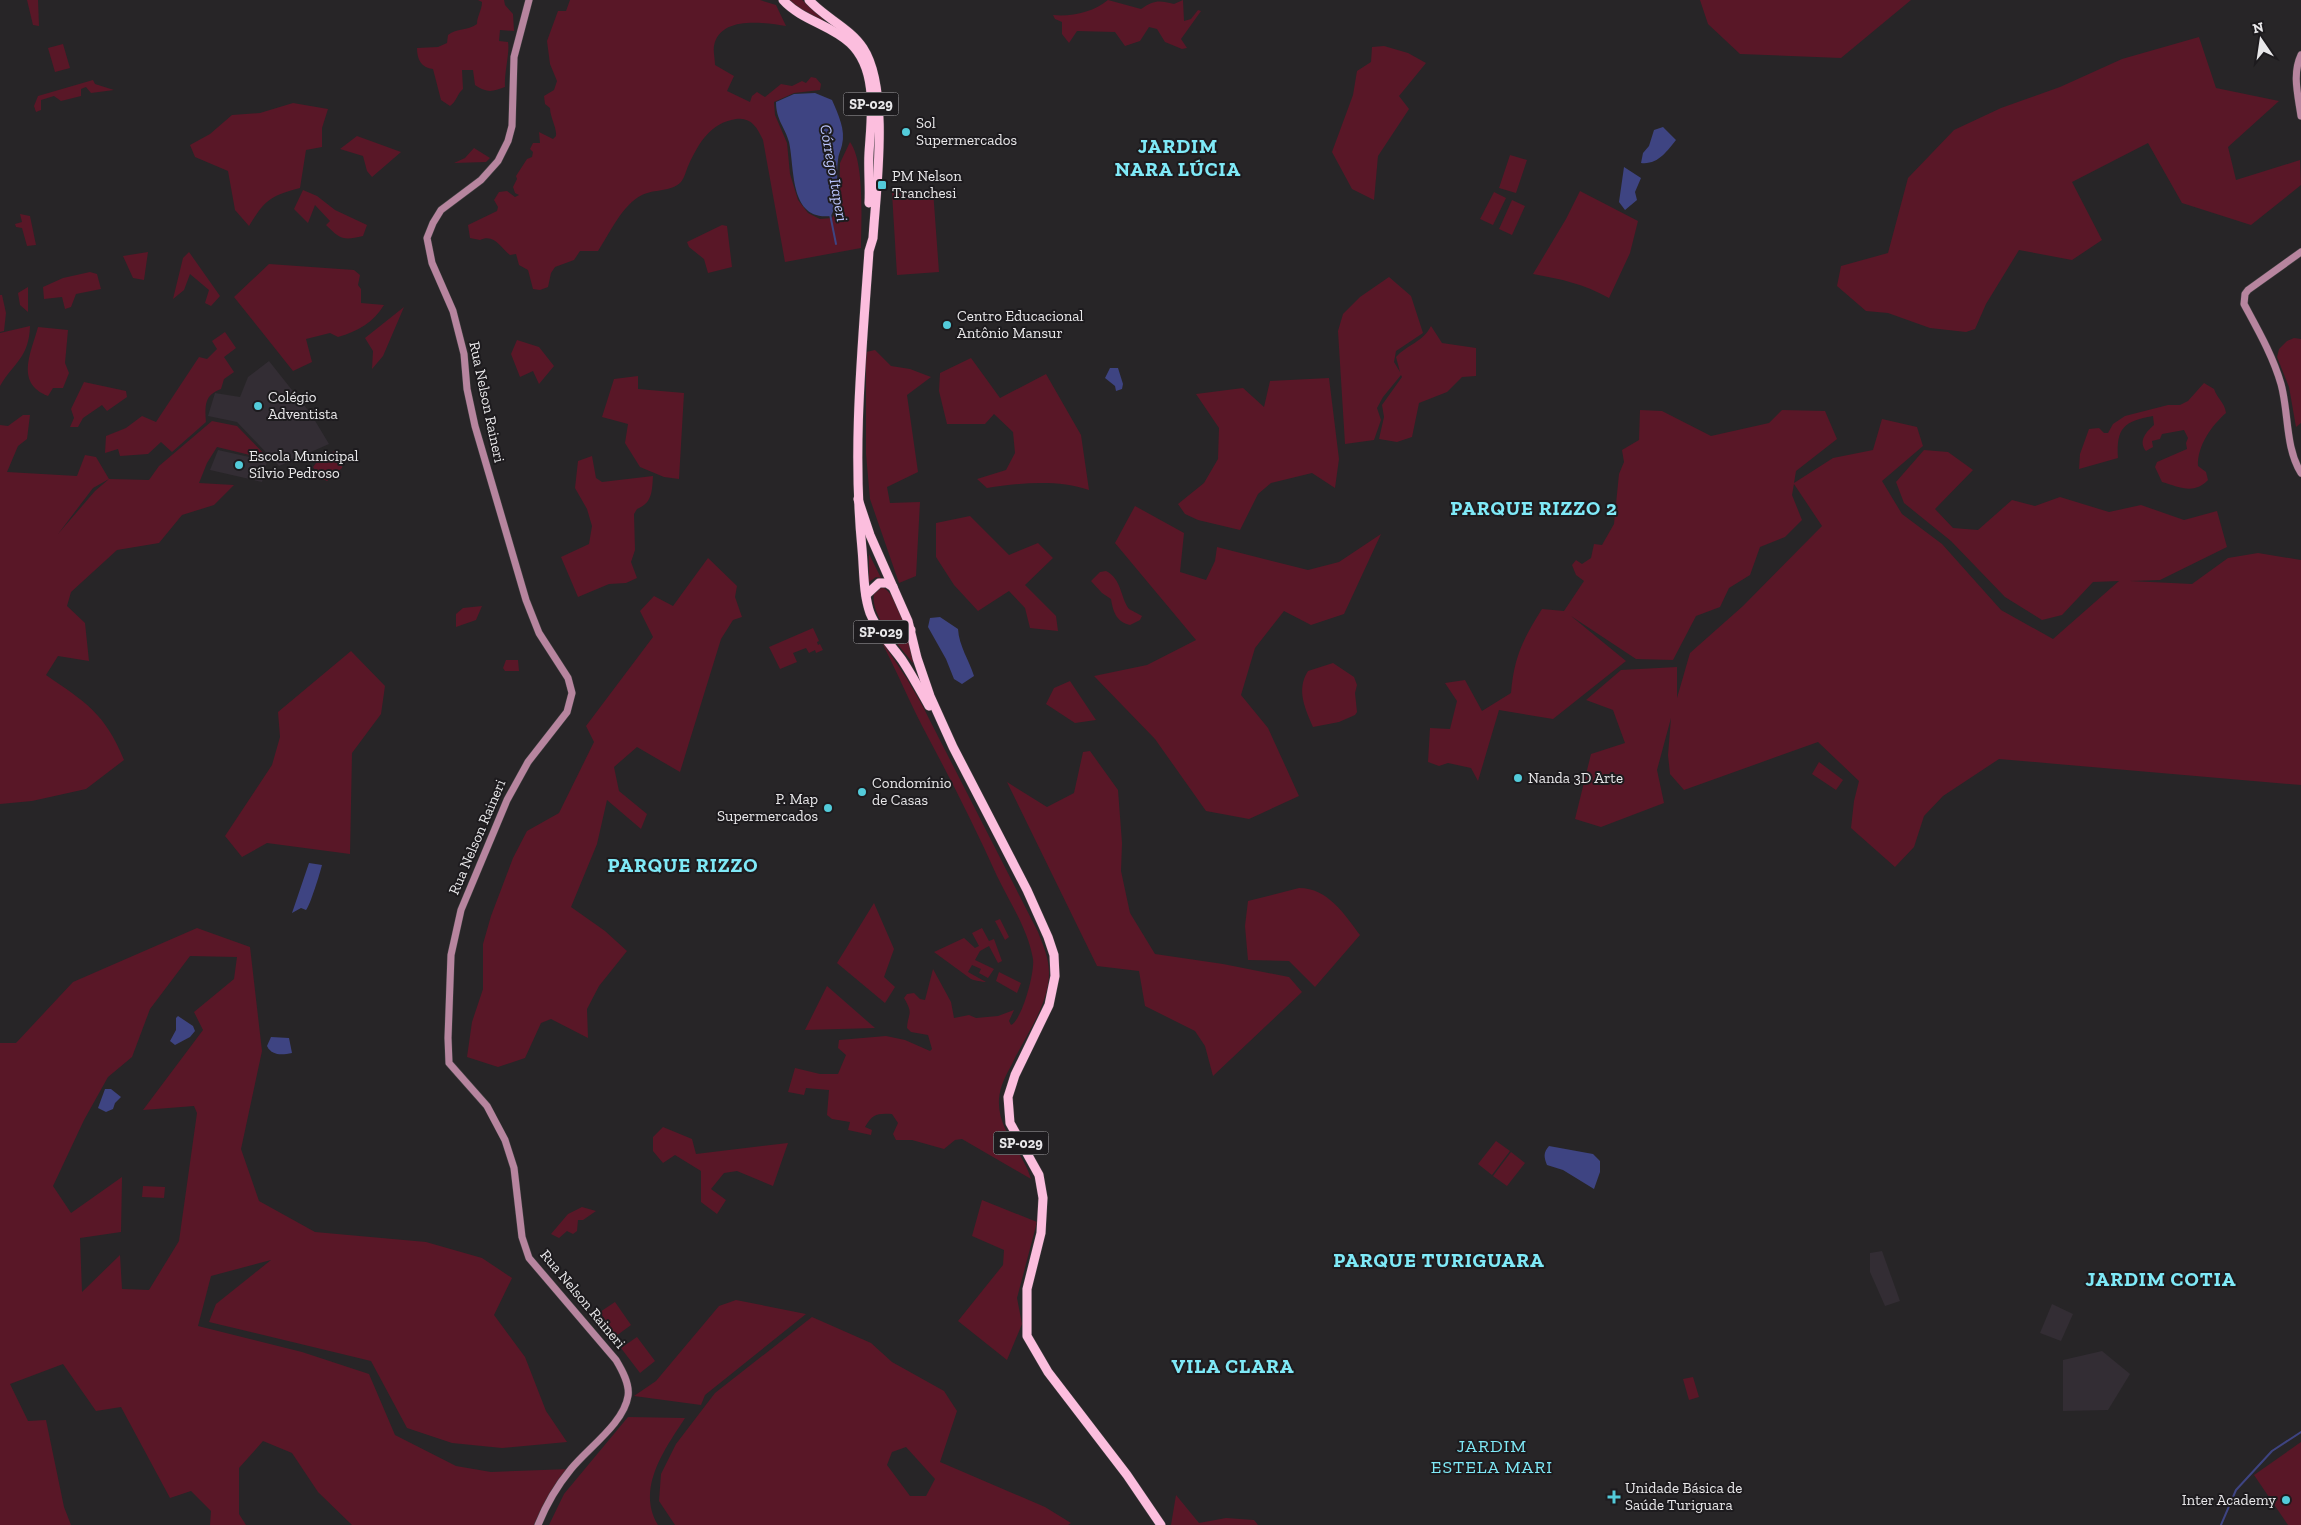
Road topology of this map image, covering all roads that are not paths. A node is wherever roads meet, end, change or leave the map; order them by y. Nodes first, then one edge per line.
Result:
1 (529, 0) edge
2 (783, 0) edge
3 (809, 0) edge
4 (2301, 55) edge
5 (2301, 116) edge
6 (869, 251) junction
7 (2301, 252) edge
8 (2301, 473) edge
9 (858, 498) junction
10 (893, 587) junction
11 (866, 595) junction
12 (902, 608) junction
13 (911, 630) junction
14 (881, 632) junction
15 (897, 635) junction
16 (954, 747) junction
17 (538, 1525) edge
18 (1161, 1525) edge

1 - 17 main road, Rua Nelson Raineri
2 - 6 highway, SP-029
3 - 6 highway, SP-029
4 - 5 main road
6 - 9 highway, SP-029
7 - 8 main road
9 - 10 highway, SP-029
9 - 11 highway, SP-029
10 - 11 highway
10 - 12 highway, SP-029
11 - 14 highway, SP-029
12 - 13 highway, SP-029
12 - 15 highway, SP-029
13 - 15 highway
13 - 16 highway, SP-029
14 - 15 highway, SP-029
14 - 16 highway, SP-029
16 - 18 highway, SP-029

